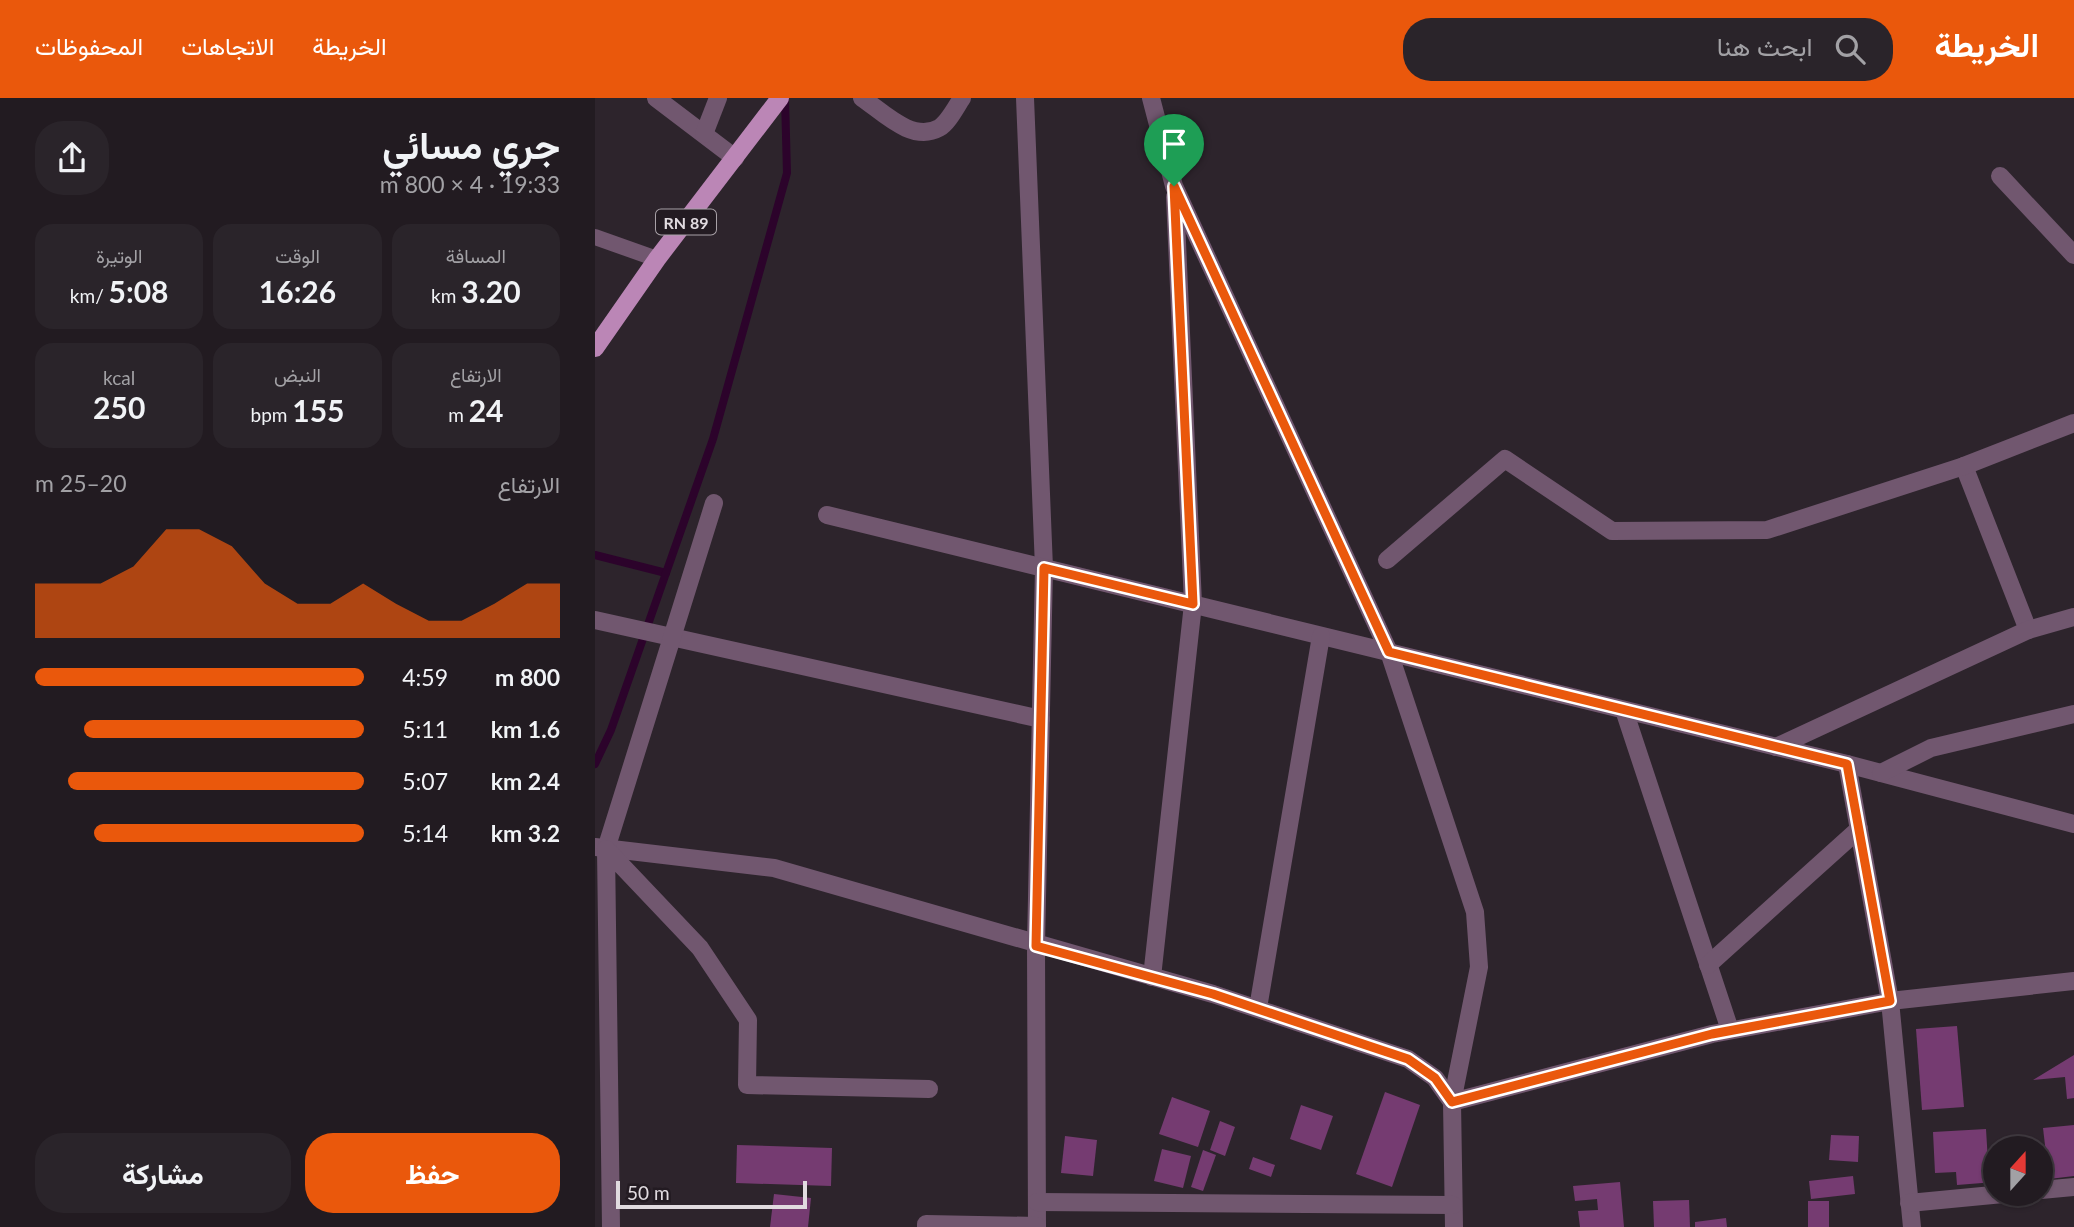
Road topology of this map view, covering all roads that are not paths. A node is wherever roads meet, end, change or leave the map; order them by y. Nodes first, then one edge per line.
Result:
1 (656, 98) edge
2 (718, 98) edge
3 (780, 98) edge
4 (862, 98) edge
5 (962, 98) edge
6 (1025, 98) edge
7 (1151, 98) edge
8 (704, 134) junction
9 (735, 158) junction
10 (2000, 176) dead end
11 (1174, 186) junction
12 (595, 237) edge
13 (2074, 255) edge
14 (657, 259) junction
15 (595, 348) edge
16 (2074, 423) edge
17 (1964, 466) junction
18 (714, 503) dead end
19 (827, 515) dead end
20 (1387, 560) dead end
21 (1044, 568) junction
22 (1193, 604) junction
23 (2074, 617) edge
24 (595, 620) edge
25 (2028, 630) junction
26 (1321, 635) junction
27 (671, 636) junction
28 (1389, 652) junction
29 (1624, 710) junction
30 (2074, 714) edge
31 (1041, 719) junction
32 (1776, 747) junction
33 (1847, 764) junction
34 (1881, 774) junction
35 (2074, 824) edge
36 (1859, 828) junction
37 (601, 848) edge
38 (1036, 946) junction
39 (1709, 964) junction
40 (1152, 977) junction
41 (2074, 981) edge
42 (1890, 1001) junction
43 (1258, 1009) junction
44 (1730, 1030) junction
45 (929, 1089) dead end
46 (1452, 1102) junction
47 (2074, 1186) edge
48 (2053, 1189) edge
49 (1983, 1196) edge
50 (1037, 1202) junction
51 (1909, 1203) junction
52 (1453, 1205) junction
53 (1037, 1226) edge
54 (611, 1227) edge
55 (926, 1227) edge
56 (1454, 1227) edge
57 (1912, 1227) edge

1 - 8 street
2 - 8 street
3 - 9 main road, RN 89
4 - 5 street
6 - 21 street
7 - 11 street
8 - 9 street
9 - 14 main road, RN 89
10 - 13 street
11 - 22 street
11 - 28 street
12 - 14 lane
14 - 15 main road, RN 89
16 - 17 street
17 - 20 street
17 - 25 street
18 - 27 street
19 - 21 street
21 - 22 street
21 - 31 street
22 - 26 street
22 - 40 street
23 - 25 street
24 - 27 street
25 - 32 street
26 - 28 street
26 - 43 street
27 - 31 street
27 - 37 street
28 - 29 street
28 - 46 street
29 - 32 street
29 - 39 street
30 - 34 street
31 - 38 street
32 - 33 street
33 - 34 street
33 - 36 street
34 - 35 street
36 - 39 street
36 - 42 street
37 - 38 street
37 - 45 street
37 - 54 street
38 - 40 street
38 - 50 street
39 - 44 street
40 - 43 street
41 - 42 street
42 - 44 street
42 - 51 street
43 - 46 street
44 - 46 street
46 - 52 street
47 - 48 street
49 - 51 street
50 - 52 street
50 - 53 street
51 - 57 street
52 - 56 street
53 - 55 street

